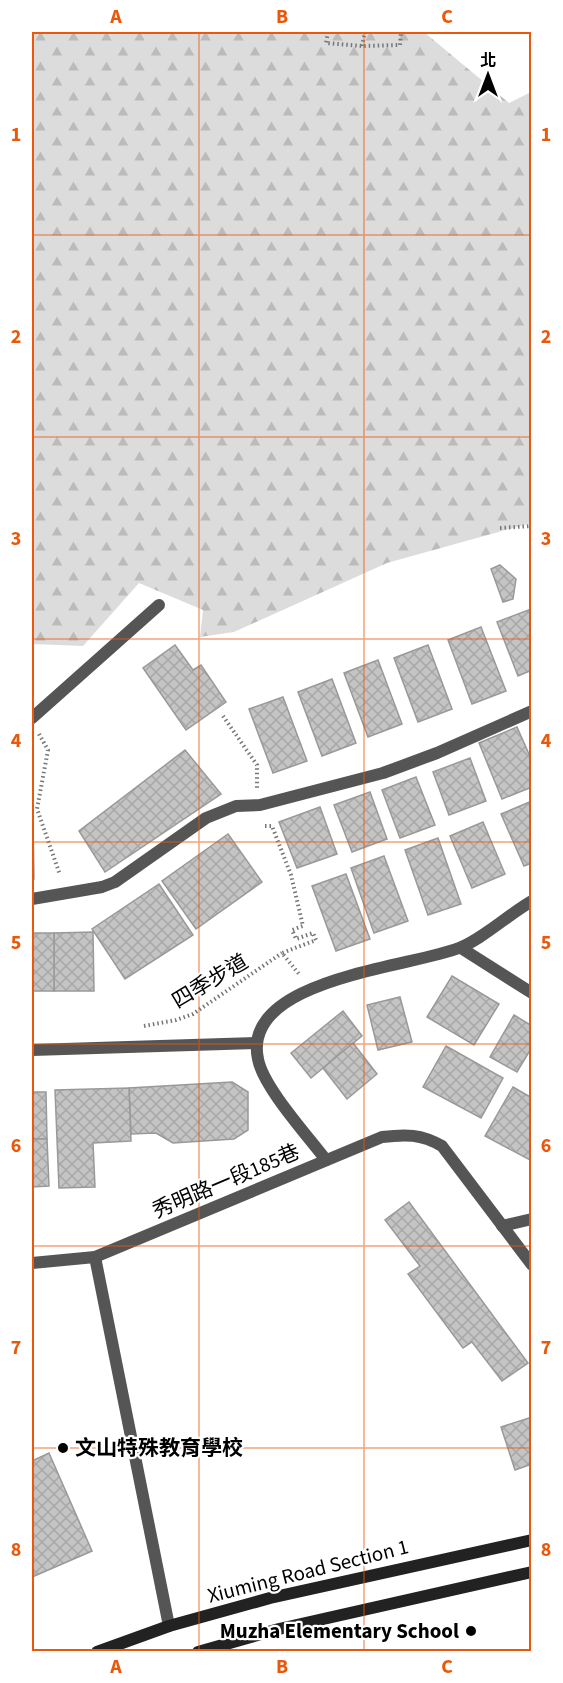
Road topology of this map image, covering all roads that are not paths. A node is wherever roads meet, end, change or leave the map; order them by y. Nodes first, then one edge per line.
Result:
1 (159, 605) dead end
2 (531, 711) edge
3 (32, 718) edge
4 (32, 898) edge
5 (531, 901) edge
6 (461, 948) junction
7 (531, 993) edge
8 (256, 1043) junction
9 (32, 1050) edge
10 (326, 1160) junction
11 (531, 1219) edge
12 (502, 1226) junction
13 (95, 1257) junction
14 (32, 1263) edge
15 (531, 1265) edge
16 (531, 1540) edge
17 (531, 1572) edge
18 (169, 1626) junction
19 (97, 1652) edge
20 (198, 1652) edge

1 - 3 lane
2 - 4 lane
5 - 6 lane
6 - 7 lane
6 - 8 lane
8 - 9 lane
8 - 10 lane, 秀明路一段185巷
10 - 12 lane
10 - 13 lane, 秀明路一段185巷
11 - 12 lane
12 - 15 lane
13 - 14 lane, 秀明路一段185巷
13 - 18 lane
16 - 18 main road, Xiuming Road Section 1
17 - 20 main road
18 - 19 main road, Xiuming Road Section 1

